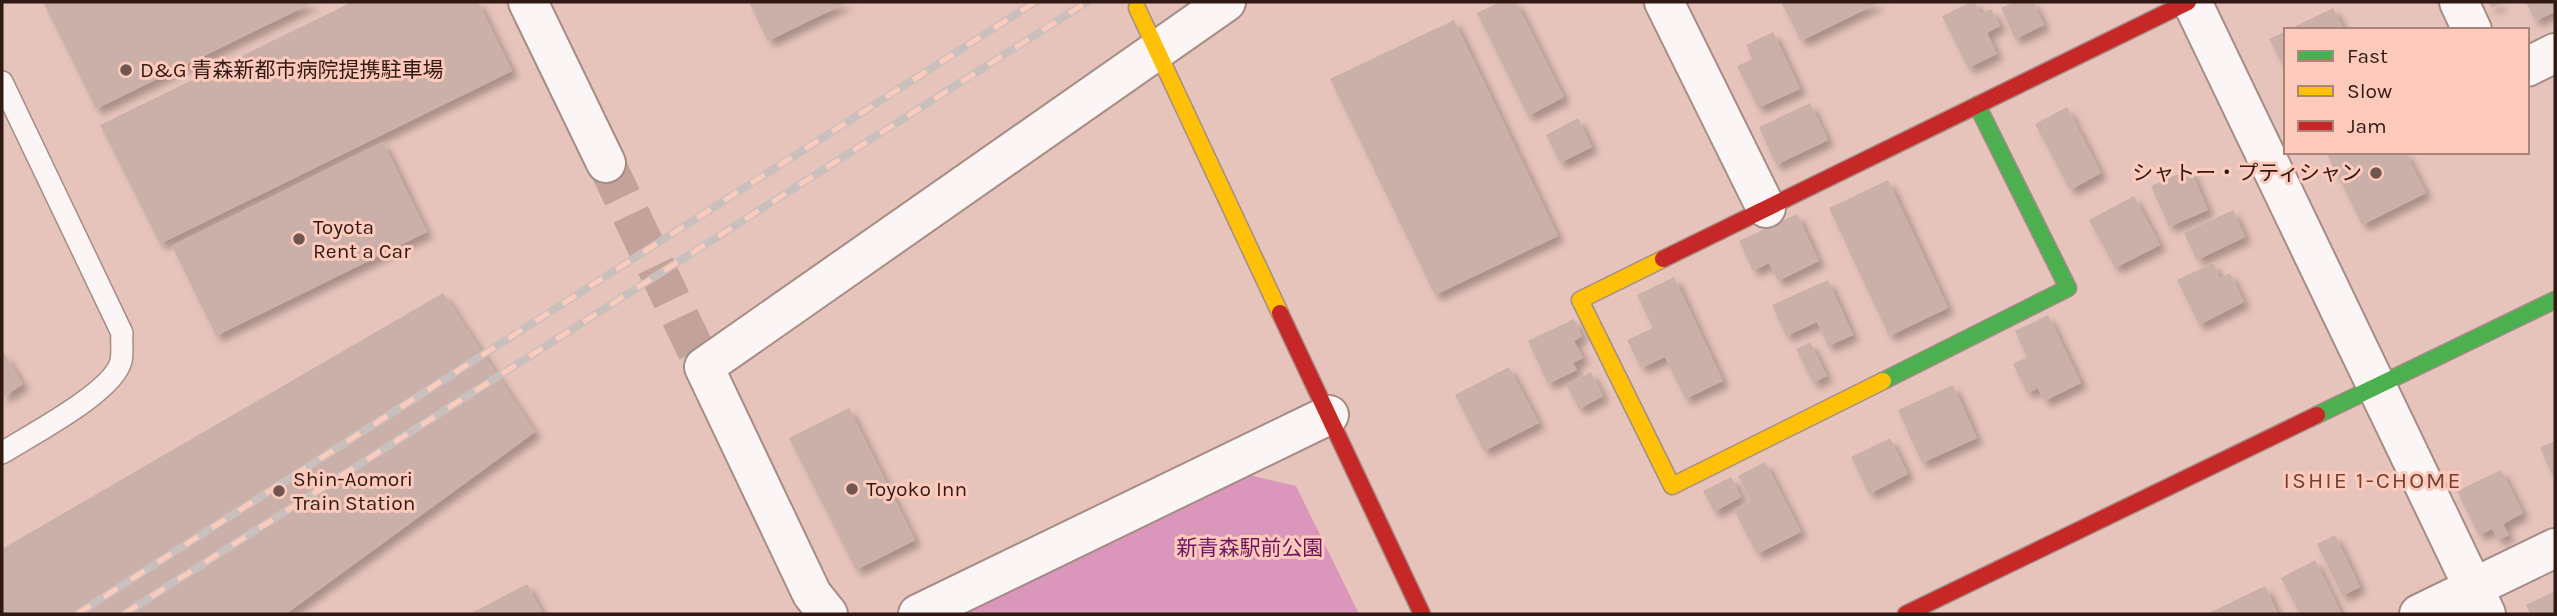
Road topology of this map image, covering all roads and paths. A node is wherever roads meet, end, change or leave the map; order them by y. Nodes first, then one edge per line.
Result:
1 (528, 2) edge
2 (1226, 2) edge
3 (1664, 2) edge
4 (2190, 2) edge
5 (2459, 2) edge
6 (1137, 8) dead end
7 (2471, 28) edge
8 (1157, 48) junction
9 (2555, 53) edge
10 (2529, 66) edge
11 (2, 82) edge
12 (1977, 105) junction
13 (606, 163) tunnel mouth
14 (1766, 208) junction
15 (2555, 300) edge
16 (2378, 386) junction
17 (1329, 415) junction
18 (2, 453) edge
19 (2555, 548) edge
20 (2479, 601) edge
21 (828, 614) edge
22 (918, 614) edge
23 (1422, 614) edge
24 (1906, 614) edge
25 (2419, 614) edge

1 - 13 street
2 - 8 street
3 - 14 street
4 - 12 street
4 - 16 street
5 - 7 street
6 - 8 street
8 - 17 street
8 - 21 street
9 - 10 street
11 - 18 lane
12 - 14 street
12 - 14 street
15 - 16 street
16 - 20 street
16 - 24 street
17 - 22 street
17 - 23 street
19 - 20 street
20 - 25 street

